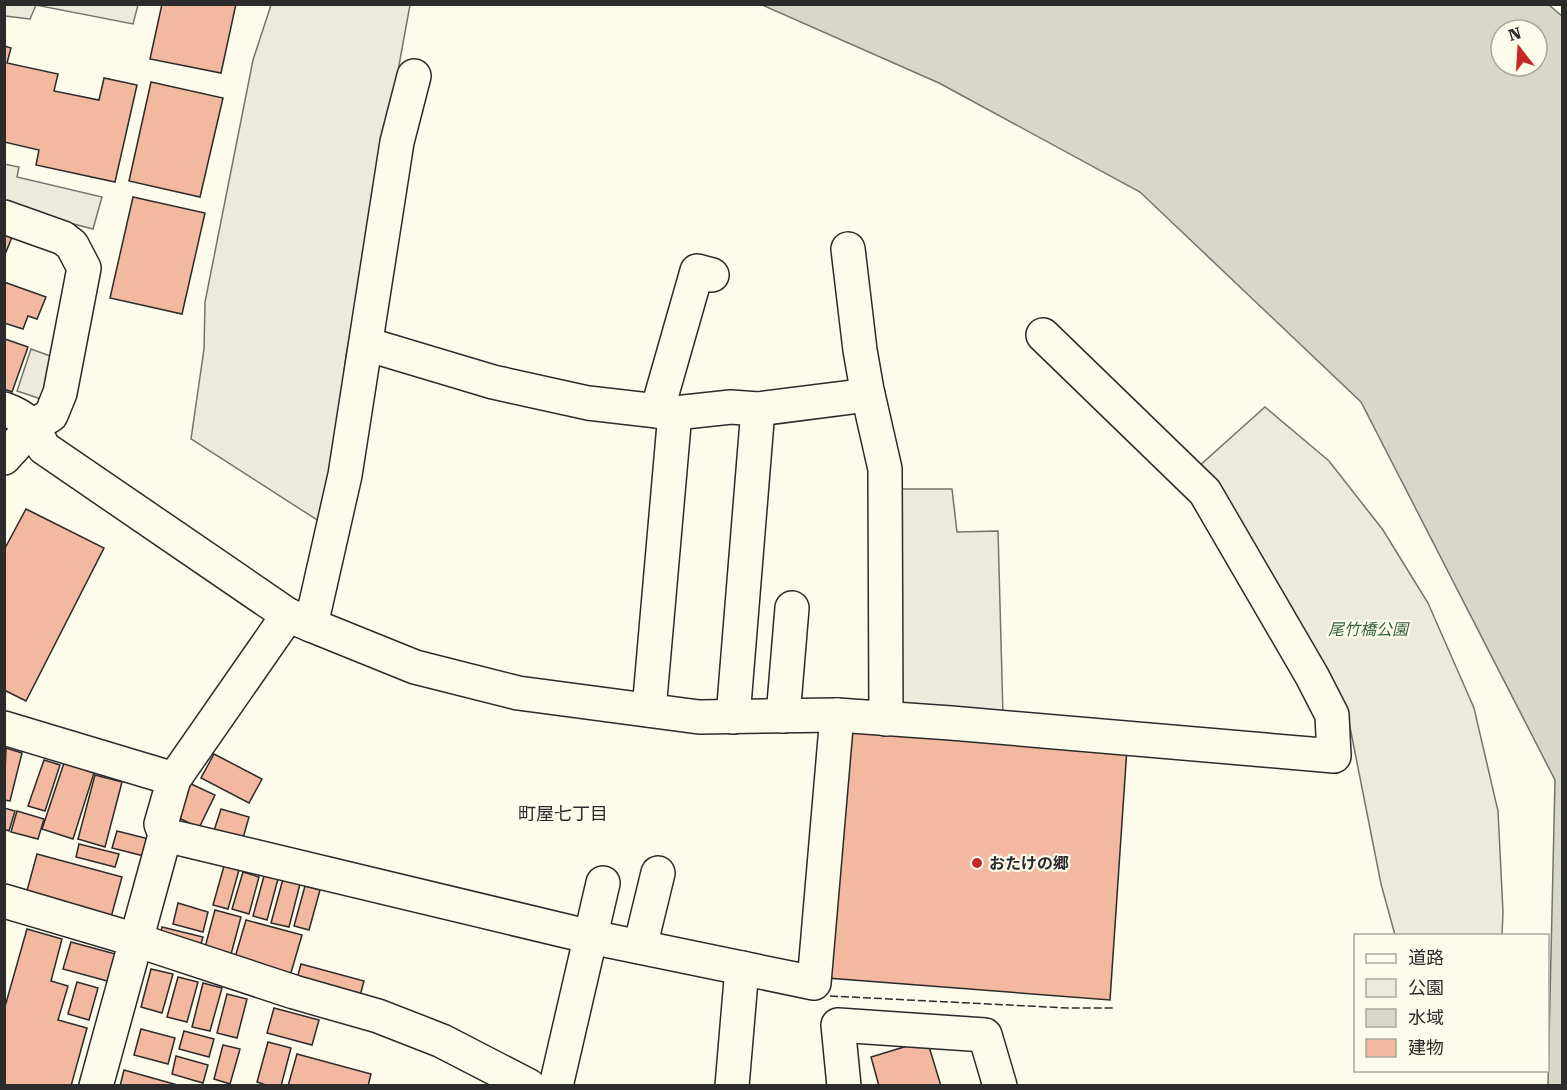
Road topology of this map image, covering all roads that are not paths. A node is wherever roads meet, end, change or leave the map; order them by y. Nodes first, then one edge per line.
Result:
1 (414, 76) dead end
2 (4, 217) edge
3 (848, 249) dead end
4 (712, 275) dead end
5 (1043, 335) dead end
6 (366, 344) junction
7 (868, 395) junction
8 (4, 409) edge
9 (758, 409) junction
10 (666, 412) junction
11 (32, 427) junction
12 (4, 458) edge
13 (792, 608) dead end
14 (300, 620) junction
15 (649, 710) junction
16 (837, 715) junction
17 (733, 717) junction
18 (783, 717) junction
19 (886, 718) junction
20 (4, 728) edge
21 (174, 779) junction
22 (165, 835) junction
23 (658, 873) dead end
24 (603, 883) dead end
25 (4, 901) edge
26 (591, 937) junction
27 (136, 940) junction
28 (640, 947) junction
29 (742, 968) junction
30 (814, 983) junction
31 (838, 1026) junction
32 (96, 1086) edge
33 (529, 1086) edge
34 (556, 1086) edge
35 (732, 1086) edge
36 (844, 1086) edge
37 (1000, 1086) edge

1 - 6 street
2 - 11 street
3 - 7 street
4 - 10 street
5 - 19 street
6 - 10 street
6 - 14 street
7 - 9 street
7 - 19 street
8 - 11 street
9 - 10 street
9 - 17 street
10 - 15 street
11 - 12 street
11 - 14 street
13 - 18 street
14 - 15 street
14 - 21 street
15 - 17 street
16 - 18 street
16 - 19 street
16 - 30 street
17 - 18 street
20 - 21 street
21 - 22 street
22 - 26 street
22 - 27 street
23 - 28 street
24 - 26 street
25 - 27 street
26 - 28 street
26 - 34 street
27 - 32 street
27 - 33 street
28 - 29 street
29 - 30 street
29 - 35 street
30 - 31 street
31 - 36 street
31 - 37 street

